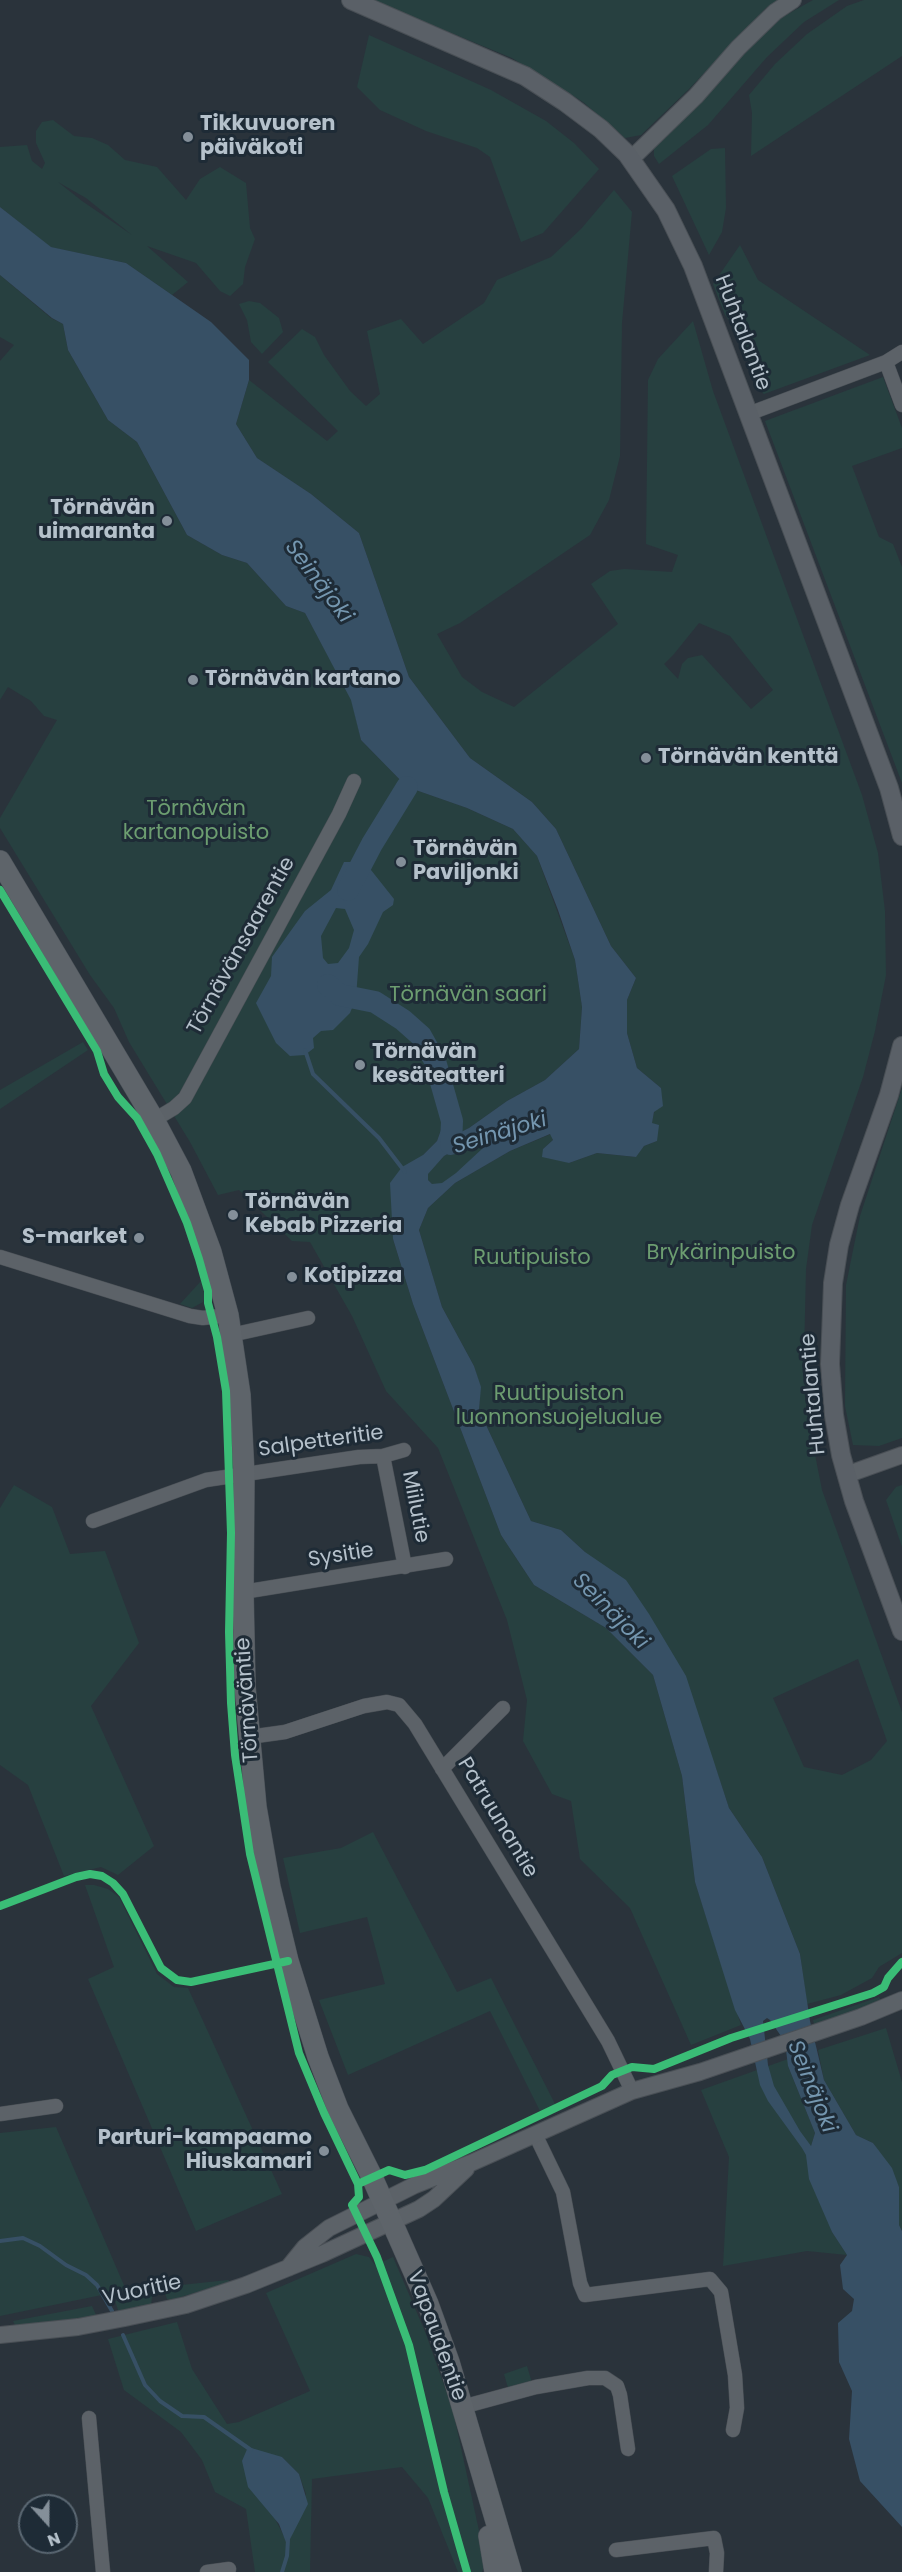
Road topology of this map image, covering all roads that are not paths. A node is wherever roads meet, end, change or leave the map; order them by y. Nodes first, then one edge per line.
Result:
1 (351, 0) edge
2 (793, 0) edge
3 (631, 159) junction
4 (902, 352) edge
5 (886, 362) junction
6 (902, 405) edge
7 (748, 414) junction
8 (354, 781) dead end
9 (902, 836) edge
10 (0, 861) edge
11 (902, 1046) edge
12 (154, 1120) junction
13 (0, 1257) edge
14 (308, 1318) dead end
15 (230, 1325) junction
16 (404, 1450) dead end
17 (902, 1455) edge
18 (383, 1456) junction
19 (244, 1474) junction
20 (846, 1475) junction
21 (93, 1521) dead end
22 (446, 1559) dead end
23 (405, 1567) junction
24 (243, 1592) junction
25 (902, 1631) edge
26 (503, 1708) dead end
27 (249, 1737) junction
28 (442, 1769) junction
29 (902, 2000) edge
30 (632, 2091) junction
31 (56, 2106) dead end
32 (0, 2114) edge
33 (535, 2134) junction
34 (471, 2163) junction
35 (387, 2212) junction
36 (0, 2336) edge
37 (462, 2407) junction
38 (89, 2418) dead end
39 (733, 2430) dead end
40 (628, 2449) dead end
41 (477, 2462) junction
42 (616, 2550) dead end
43 (229, 2569) dead end
44 (103, 2572) edge
45 (207, 2572) edge
46 (495, 2572) edge
47 (512, 2572) edge
48 (716, 2572) edge

1 - 3 main road, Huhtalantie
2 - 3 street
3 - 7 main road, Huhtalantie
4 - 5 street
5 - 6 street
5 - 7 street
7 - 9 main road, Huhtalantie
8 - 12 street, Törnävänsaarentie
10 - 12 main road, Törnäväntie
11 - 20 main road, Huhtalantie
12 - 15 main road, Törnäväntie
13 - 15 street
14 - 15 street
15 - 19 main road, Törnäväntie
16 - 18 street, Salpetteritie
17 - 20 street
18 - 19 street, Salpetteritie
18 - 23 street, Miilutie
19 - 21 street, Salpetteritie
19 - 24 main road, Törnäväntie
20 - 25 main road, Huhtalantie
22 - 23 street, Sysitie
23 - 24 street, Sysitie
24 - 27 main road, Törnäväntie
26 - 28 street
27 - 28 street, Patruunantie
27 - 35 main road, Törnäväntie
28 - 30 street, Patruunantie
29 - 30 street
30 - 33 street
31 - 32 street
33 - 34 street
33 - 39 street
34 - 35 street
34 - 35 street
35 - 36 street, Vuoritie
35 - 37 main road, Vapaudentie
37 - 40 street
37 - 41 main road, Vapaudentie
38 - 44 street
41 - 46 main road, Vapaudentie
41 - 47 main road, Vapaudentie
42 - 48 street
43 - 45 street

